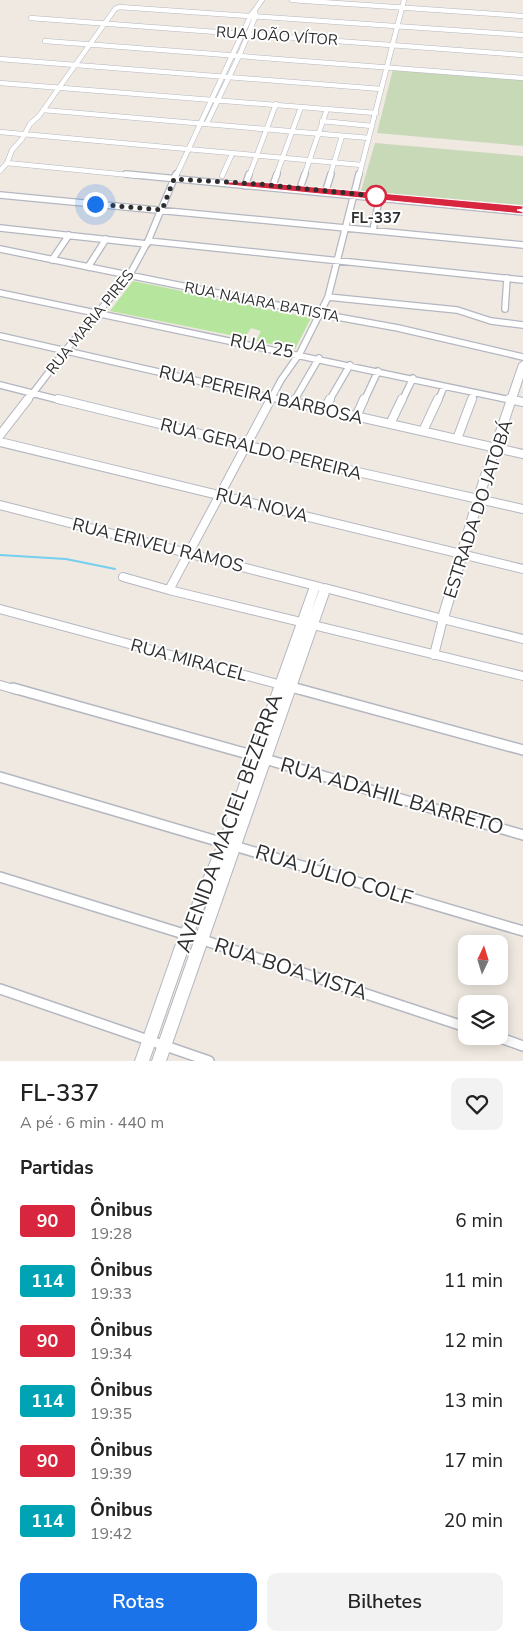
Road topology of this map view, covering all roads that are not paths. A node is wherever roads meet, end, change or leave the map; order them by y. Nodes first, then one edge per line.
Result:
1 (262, 0) edge
2 (292, 0) edge
3 (404, 0) edge
4 (402, 8) junction
5 (254, 14) junction
6 (523, 16) edge
7 (30, 18) dead end
8 (105, 24) junction
9 (397, 25) junction
10 (246, 34) junction
11 (523, 35) edge
12 (46, 40) dead end
13 (91, 44) junction
14 (393, 45) junction
15 (233, 54) junction
16 (240, 55) junction
17 (523, 55) edge
18 (0, 59) edge
19 (75, 65) junction
20 (388, 66) junction
21 (226, 76) junction
22 (523, 77) edge
23 (0, 83) edge
24 (58, 87) junction
25 (381, 89) junction
26 (215, 100) junction
27 (276, 104) junction
28 (301, 106) junction
29 (327, 109) junction
30 (43, 110) junction
31 (376, 113) junction
32 (322, 121) junction
33 (204, 123) junction
34 (372, 126) junction
35 (267, 129) junction
36 (293, 131) junction
37 (0, 132) edge
38 (24, 134) junction
39 (317, 134) junction
40 (342, 136) junction
41 (369, 138) junction
42 (188, 149) junction
43 (232, 154) junction
44 (257, 156) junction
45 (282, 158) junction
46 (308, 160) junction
47 (7, 163) junction
48 (334, 163) junction
49 (362, 165) junction
50 (0, 171) edge
51 (222, 176) dead end
52 (174, 179) junction
53 (246, 184) junction
54 (273, 185) junction
55 (300, 188) junction
56 (326, 190) junction
57 (0, 195) edge
58 (355, 195) junction
59 (380, 200) junction
60 (523, 208) edge
61 (162, 210) junction
62 (523, 212) edge
63 (0, 228) edge
64 (346, 228) junction
65 (373, 230) junction
66 (68, 235) junction
67 (106, 239) junction
68 (147, 242) junction
69 (523, 245) edge
70 (0, 249) edge
71 (52, 260) junction
72 (338, 261) junction
73 (88, 267) junction
74 (129, 276) junction
75 (507, 278) junction
76 (523, 280) edge
77 (0, 292) edge
78 (328, 297) junction
79 (505, 309) dead end
80 (98, 312) junction
81 (321, 314) junction
82 (523, 325) edge
83 (0, 336) edge
84 (65, 352) junction
85 (300, 354) junction
86 (523, 357) edge
87 (319, 358) junction
88 (523, 364) edge
89 (350, 365) junction
90 (378, 371) junction
91 (413, 378) junction
92 (0, 386) edge
93 (444, 387) junction
94 (474, 393) junction
95 (32, 394) junction
96 (272, 398) junction
97 (518, 401) edge
98 (293, 403) junction
99 (324, 410) junction
100 (356, 417) junction
101 (390, 424) junction
102 (423, 431) junction
103 (0, 435) edge
104 (457, 439) junction
105 (0, 442) edge
106 (247, 445) junction
107 (495, 448) junction
108 (523, 454) edge
109 (221, 495) junction
110 (479, 499) junction
111 (0, 505) edge
112 (523, 509) edge
113 (189, 552) junction
114 (461, 554) junction
115 (523, 569) edge
116 (123, 577) dead end
117 (320, 587) junction
118 (169, 590) junction
119 (0, 609) edge
120 (443, 619) junction
121 (307, 624) junction
122 (523, 639) edge
123 (434, 655) junction
124 (523, 676) edge
125 (285, 685) junction
126 (0, 686) edge
127 (523, 750) edge
128 (260, 757) junction
129 (0, 777) edge
130 (523, 835) edge
131 (230, 844) junction
132 (0, 877) edge
133 (523, 932) edge
134 (186, 935) junction
135 (200, 939) junction
136 (0, 989) edge
137 (458, 1024) edge
138 (149, 1040) junction
139 (508, 1041) edge
140 (165, 1045) junction
141 (523, 1046) edge
142 (142, 1061) edge
143 (159, 1061) edge
144 (209, 1061) edge

1 - 5 street, RUA MARIA PIRES
2 - 4 street
3 - 4 street
4 - 6 street
4 - 9 street
5 - 8 street
5 - 9 street
5 - 10 street, RUA MARIA PIRES
7 - 8 street, RUA JOÃO VÍTOR
8 - 10 street, RUA JOÃO VÍTOR
8 - 13 street
9 - 11 street
9 - 14 street
10 - 14 street, RUA JOÃO VÍTOR
10 - 15 street, RUA MARIA PIRES
10 - 16 street, RUA MARIA PIRES
12 - 13 street
13 - 15 street
13 - 19 street
14 - 17 street, RUA JOÃO VÍTOR
14 - 20 street
15 - 16 street
15 - 21 street, RUA MARIA PIRES
16 - 20 street
16 - 21 street, RUA MARIA PIRES
18 - 19 street
19 - 21 street
19 - 24 street
20 - 22 street
20 - 25 street
21 - 25 street
21 - 26 street, RUA MARIA PIRES
23 - 24 street
24 - 26 street
24 - 30 street
25 - 31 street
26 - 27 street
26 - 33 street, RUA MARIA PIRES
27 - 28 street
27 - 35 street
28 - 29 street
28 - 36 street
29 - 31 street
29 - 32 street
30 - 33 street
30 - 38 street
31 - 34 street
32 - 34 street
32 - 39 street
33 - 35 street
33 - 42 street, RUA MARIA PIRES
34 - 41 street
35 - 36 street
35 - 44 street
36 - 39 street
36 - 45 street
37 - 38 street
38 - 42 street
38 - 47 street
39 - 40 street
39 - 46 street
40 - 41 street
40 - 48 street
41 - 49 street
42 - 43 street
42 - 52 street, RUA MARIA PIRES
43 - 44 street
43 - 51 street
44 - 45 street
44 - 53 street
45 - 46 street
45 - 54 street
46 - 48 street
46 - 55 street
47 - 50 street
47 - 52 street
48 - 49 street
48 - 56 street
49 - 58 street
52 - 53 street
52 - 61 street, RUA MARIA PIRES
53 - 54 street
53 - 58 street
54 - 55 street
55 - 56 street
56 - 58 street
57 - 61 street
58 - 59 street
58 - 60 street
58 - 64 street
59 - 62 street
59 - 65 street
61 - 64 street
61 - 68 street, RUA MARIA PIRES
63 - 66 street
64 - 65 street
64 - 72 street
65 - 69 street
66 - 67 street
66 - 71 street
67 - 68 street
67 - 73 street
68 - 72 street
68 - 74 street, RUA MARIA PIRES
70 - 71 street, RUA NAIARA BATISTA
71 - 73 street, RUA NAIARA BATISTA
72 - 75 street
72 - 78 street
73 - 74 street, RUA NAIARA BATISTA
74 - 80 street, RUA MARIA PIRES
74 - 81 street, RUA NAIARA BATISTA
75 - 76 street
75 - 79 street
77 - 80 street, RUA 25
78 - 81 street
78 - 82 street
80 - 84 street, RUA MARIA PIRES
80 - 85 street, RUA 25
81 - 85 street
81 - 86 street, RUA NAIARA BATISTA
83 - 84 street, RUA PEREIRA BARBOSA
84 - 95 street, RUA MARIA PIRES
84 - 96 street, RUA PEREIRA BARBOSA
85 - 87 street, RUA 25
85 - 96 street
87 - 89 street, RUA 25
87 - 98 street
88 - 97 street, ESTRADA DO JATOBÁ
89 - 90 street, RUA 25
89 - 99 street
90 - 91 street, RUA 25
90 - 100 street
91 - 93 street, RUA 25
91 - 101 street
92 - 95 street, RUA GERALDO PEREIRA
93 - 94 street, RUA 25
93 - 102 street
94 - 97 street, RUA 25
94 - 104 street
95 - 103 street, RUA MARIA PIRES
95 - 106 street, RUA GERALDO PEREIRA
96 - 98 street, RUA PEREIRA BARBOSA
96 - 106 street
97 - 107 street, ESTRADA DO JATOBÁ
98 - 99 street, RUA PEREIRA BARBOSA
99 - 100 street, RUA PEREIRA BARBOSA
100 - 101 street, RUA PEREIRA BARBOSA
101 - 102 street, RUA PEREIRA BARBOSA
102 - 104 street, RUA PEREIRA BARBOSA
104 - 107 street, RUA PEREIRA BARBOSA
105 - 109 street, RUA NOVA
106 - 109 street
106 - 110 street, RUA GERALDO PEREIRA
107 - 108 street, RUA PEREIRA BARBOSA
107 - 110 street, ESTRADA DO JATOBÁ
109 - 113 street
109 - 114 street, RUA NOVA
110 - 112 street, RUA GERALDO PEREIRA
110 - 114 street, ESTRADA DO JATOBÁ
111 - 113 street, RUA ERIVEU RAMOS
113 - 117 street, RUA ERIVEU RAMOS
113 - 118 street
114 - 115 street, RUA NOVA
114 - 120 street, ESTRADA DO JATOBÁ
116 - 118 street
117 - 120 street, RUA ERIVEU RAMOS
117 - 121 street, AVENIDA MACIEL BEZERRA
118 - 121 street
119 - 125 street, RUA MIRACEL
120 - 122 street, RUA ERIVEU RAMOS
120 - 123 street, ESTRADA DO JATOBÁ
121 - 123 street
121 - 125 street, AVENIDA MACIEL BEZERRA
123 - 124 street
125 - 127 street, RUA MIRACEL
125 - 128 street, AVENIDA MACIEL BEZERRA
126 - 128 street, RUA ADAHIL BARRETO
128 - 130 street, RUA ADAHIL BARRETO
128 - 131 street, AVENIDA MACIEL BEZERRA
129 - 131 street, RUA JÚLIO COLF
131 - 133 street, RUA JÚLIO COLF
131 - 134 street, AVENIDA MACIEL BEZERRA
131 - 135 street, AVENIDA MACIEL BEZERRA
132 - 134 street, RUA BOA VISTA
134 - 135 street, RUA BOA VISTA
134 - 138 street, AVENIDA MACIEL BEZERRA
135 - 137 street, RUA BOA VISTA
135 - 140 street, AVENIDA MACIEL BEZERRA
136 - 138 street
138 - 140 street
138 - 142 street, AVENIDA MACIEL BEZERRA
139 - 141 street
140 - 143 street, AVENIDA MACIEL BEZERRA
140 - 144 street

